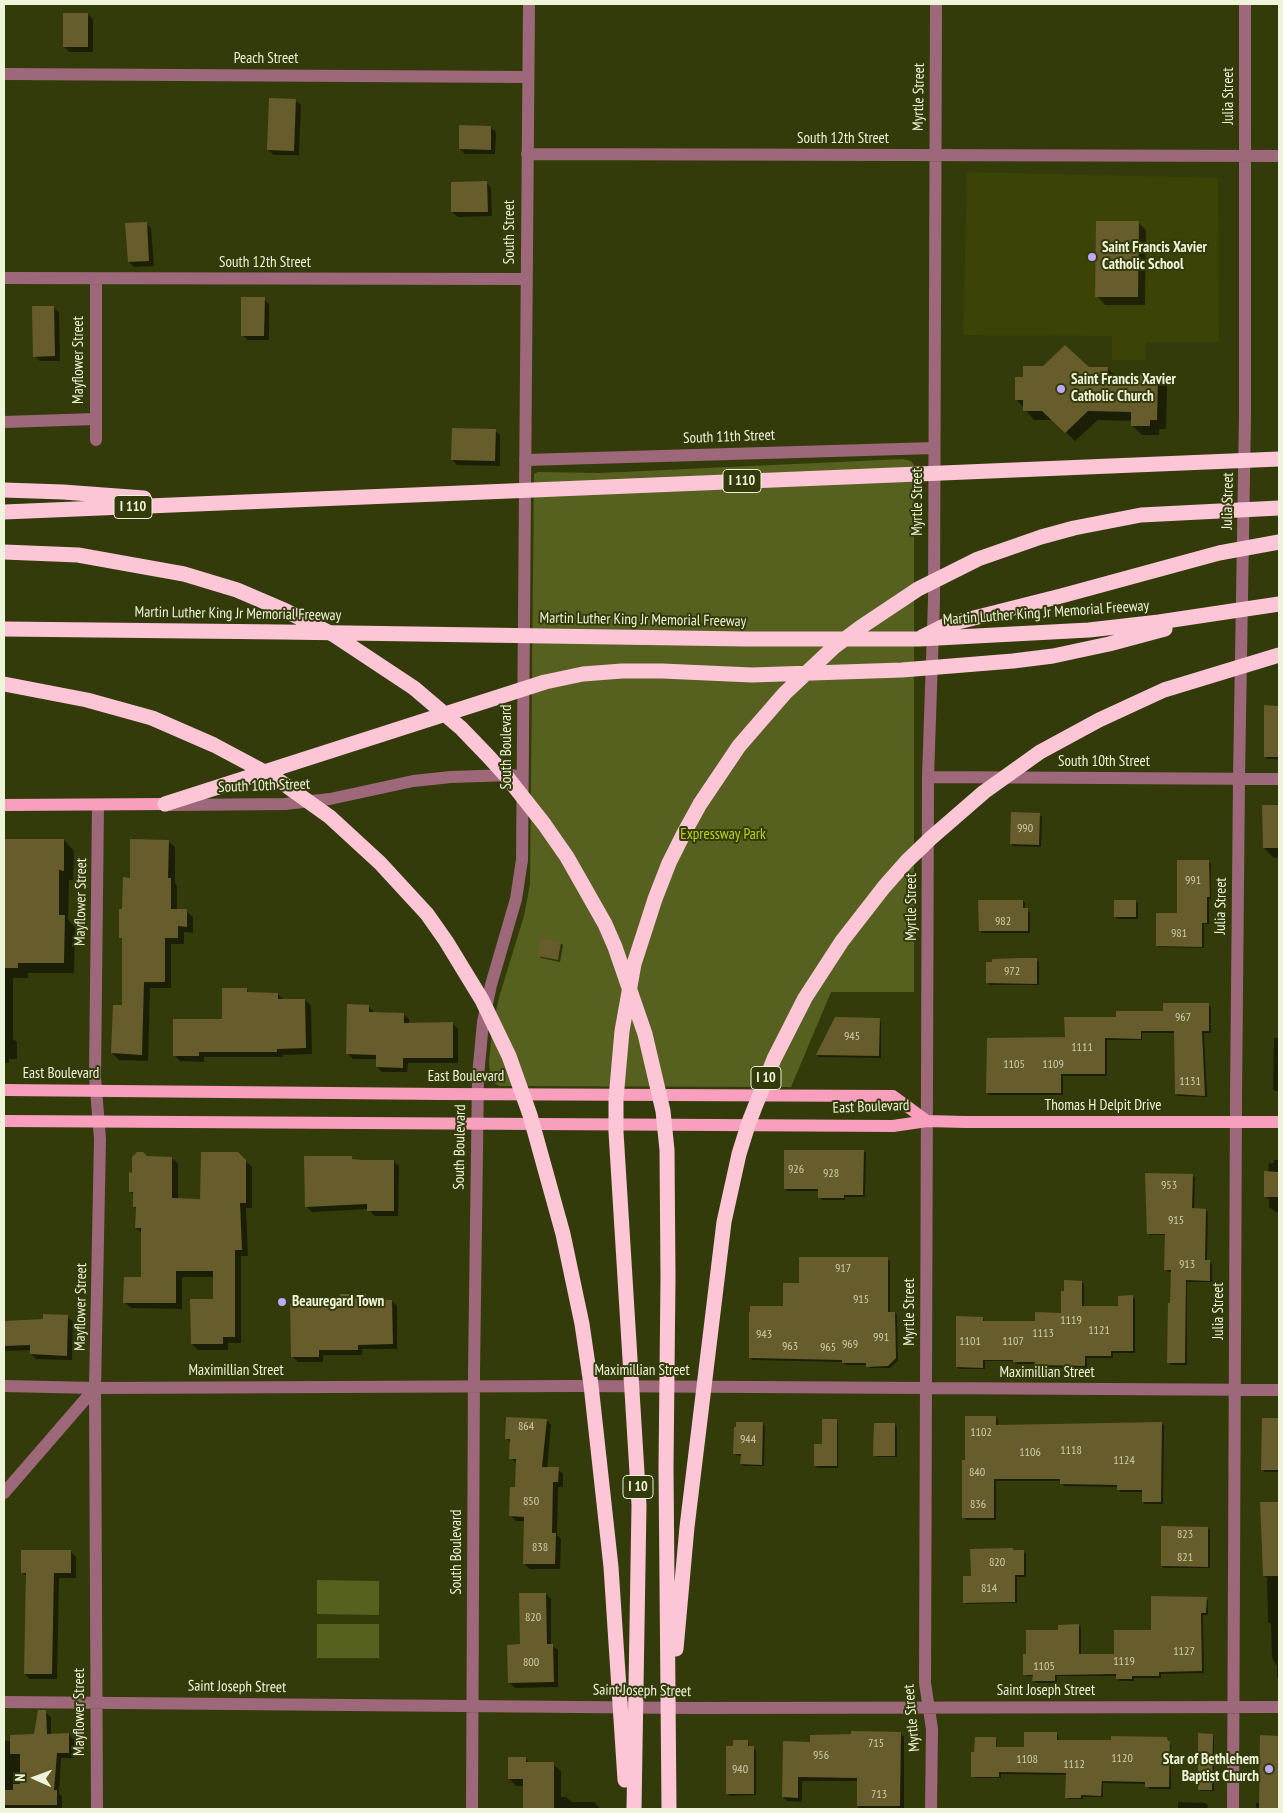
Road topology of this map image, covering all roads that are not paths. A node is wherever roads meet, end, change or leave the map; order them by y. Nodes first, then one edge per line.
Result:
1 (529, 4) edge
2 (936, 4) edge
3 (1245, 4) edge
4 (4, 74) edge
5 (528, 77) junction
6 (527, 154) junction
7 (934, 156) junction
8 (1245, 156) junction
9 (1279, 156) edge
10 (4, 278) edge
11 (96, 279) junction
12 (526, 279) junction
13 (95, 419) junction
14 (4, 422) edge
15 (96, 440) dead end
16 (934, 448) junction
17 (1279, 459) edge
18 (524, 460) junction
19 (4, 490) edge
20 (205, 503) junction
21 (1279, 508) edge
22 (4, 512) edge
23 (1279, 542) edge
24 (4, 552) edge
25 (1279, 604) edge
26 (1227, 612) junction
27 (4, 629) edge
28 (919, 639) junction
29 (1279, 655) edge
30 (4, 684) edge
31 (523, 776) junction
32 (928, 776) junction
33 (1239, 779) junction
34 (1279, 779) edge
35 (165, 804) junction
36 (4, 805) edge
37 (98, 805) junction
38 (4, 1090) edge
39 (96, 1090) junction
40 (478, 1094) junction
41 (4, 1121) edge
42 (927, 1121) junction
43 (98, 1122) junction
44 (1236, 1122) junction
45 (1279, 1122) edge
46 (476, 1123) junction
47 (4, 1386) edge
48 (474, 1386) junction
49 (96, 1388) junction
50 (926, 1388) junction
51 (1235, 1390) junction
52 (1279, 1390) edge
53 (4, 1493) edge
54 (4, 1702) edge
55 (96, 1702) junction
56 (472, 1705) junction
57 (928, 1707) junction
58 (1234, 1707) junction
59 (1279, 1707) edge
60 (669, 1760) junction
61 (97, 1809) edge
62 (472, 1809) edge
63 (628, 1809) edge
64 (634, 1809) edge
65 (669, 1809) edge
66 (931, 1809) edge
67 (1233, 1809) edge

1 - 5 street, South Street
2 - 7 street, Myrtle Street
3 - 8 street, Julia Street
4 - 5 street, Peach Street
5 - 6 street, South Street
6 - 7 street, South 12th Street
6 - 12 street, South Street
7 - 8 street, South 12th Street
7 - 16 street, Myrtle Street
8 - 9 street, South 12th Street
8 - 33 street, Julia Street
10 - 11 street, South 12th Street
11 - 12 street, South 12th Street
11 - 13 street, Mayflower Street
12 - 18 street, South Street
13 - 14 street
13 - 15 street, Mayflower Street
16 - 18 street, South 11th Street
16 - 32 street, Myrtle Street
17 - 20 highway, I 110
18 - 31 street, South Boulevard
19 - 20 highway
20 - 22 highway, I 110
21 - 64 highway, I 10
23 - 28 highway
24 - 60 highway
25 - 26 highway, Martin Luther King Jr Memorial Freeway
26 - 28 highway, Martin Luther King Jr Memorial Freeway
26 - 35 highway
27 - 28 highway, Martin Luther King Jr Memorial Freeway
29 - 60 highway, I 10
30 - 63 highway
31 - 35 street, South 10th Street
31 - 40 street, South Boulevard
32 - 33 street, South 10th Street
32 - 42 street, Myrtle Street
33 - 34 street, South 10th Street
33 - 44 street, Julia Street
35 - 37 main road, South 10th Street
36 - 37 main road, South 10th Street
37 - 39 street, Mayflower Street
38 - 39 main road, East Boulevard
39 - 40 main road, East Boulevard
39 - 43 street, Mayflower Street
40 - 42 main road, East Boulevard
40 - 46 street, South Boulevard
41 - 43 main road, East Boulevard
42 - 44 main road, Thomas H Delpit Drive
42 - 46 main road, East Boulevard
42 - 50 street, Myrtle Street
43 - 46 main road, East Boulevard
43 - 49 street, Mayflower Street
44 - 45 main road, Thomas H Delpit Drive
44 - 51 street, Julia Street
46 - 48 street, South Boulevard
47 - 49 street, Maximillian Street
48 - 49 street, Maximillian Street
48 - 50 street, Maximillian Street
48 - 56 street, South Boulevard
49 - 53 street
49 - 55 street, Mayflower Street
50 - 51 street, Maximillian Street
50 - 57 street, Myrtle Street
51 - 52 street, Maximillian Street
51 - 58 street, Julia Street
54 - 55 street, Saint Joseph Street
55 - 56 street, Saint Joseph Street
55 - 61 street, Mayflower Street
56 - 57 street, Saint Joseph Street
56 - 62 street, South Boulevard
57 - 58 street, Saint Joseph Street
57 - 66 street, Myrtle Street
58 - 59 street, Saint Joseph Street
58 - 67 street, Julia Street
60 - 65 highway, I 10

